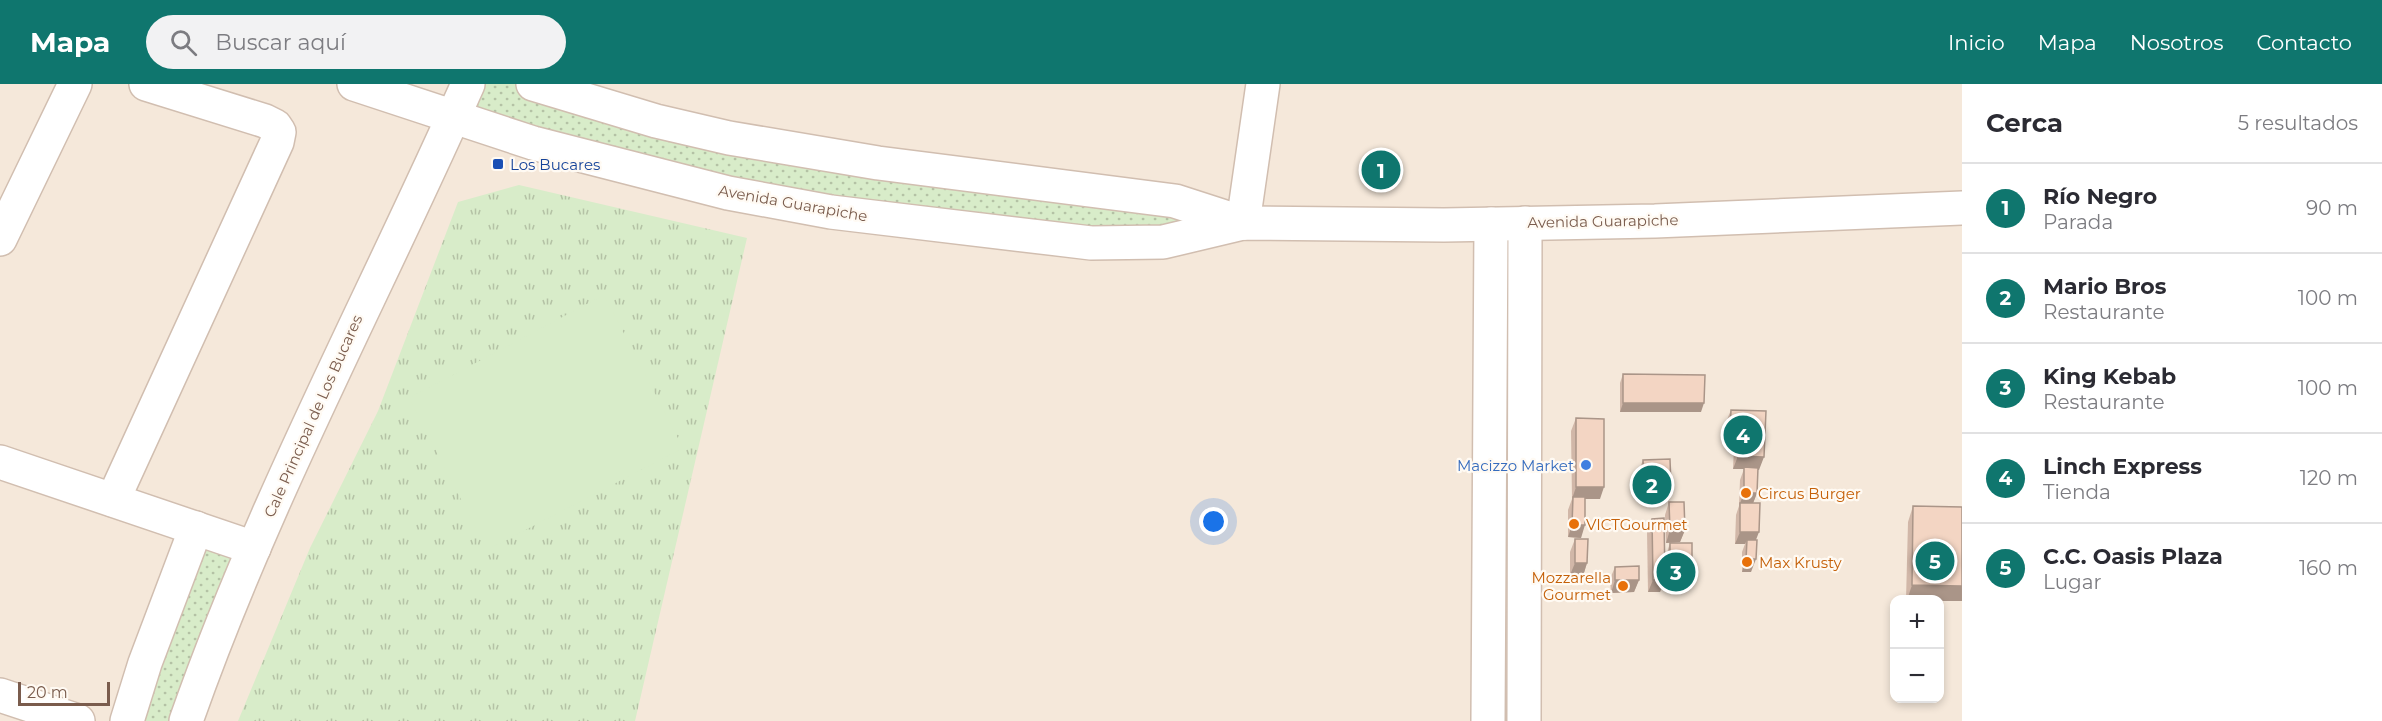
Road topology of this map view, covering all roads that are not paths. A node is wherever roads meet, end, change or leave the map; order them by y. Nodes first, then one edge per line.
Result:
1 (75, 84) edge
2 (146, 84) edge
3 (354, 84) edge
4 (468, 84) edge
5 (533, 84) edge
6 (1263, 84) edge
7 (453, 117) junction
8 (1962, 208) edge
9 (1243, 223) junction
10 (1525, 223) junction
11 (1491, 224) junction
12 (0, 239) edge
13 (0, 462) edge
14 (113, 500) junction
15 (196, 528) junction
16 (254, 548) junction
17 (1487, 553) junction
18 (1525, 553) junction
19 (0, 695) edge
20 (78, 721) edge
21 (127, 721) edge
22 (186, 721) edge
23 (1488, 721) edge
24 (1524, 721) edge

1 - 12 street
2 - 14 street
3 - 7 street, Avenida Guarapiche
4 - 7 street, Cale Principal de Los Bucares
5 - 9 street, Avenida Guarapiche
6 - 9 street
7 - 9 street, Avenida Guarapiche
7 - 16 street, Cale Principal de Los Bucares
8 - 10 street, Avenida Guarapiche
9 - 11 street, Avenida Guarapiche
10 - 11 street, Avenida Guarapiche
10 - 18 street
11 - 17 street
13 - 14 street
14 - 15 street
15 - 16 street
15 - 21 street
16 - 22 street, Cale Principal de Los Bucares
17 - 18 street
17 - 23 street
18 - 24 street
19 - 20 street

